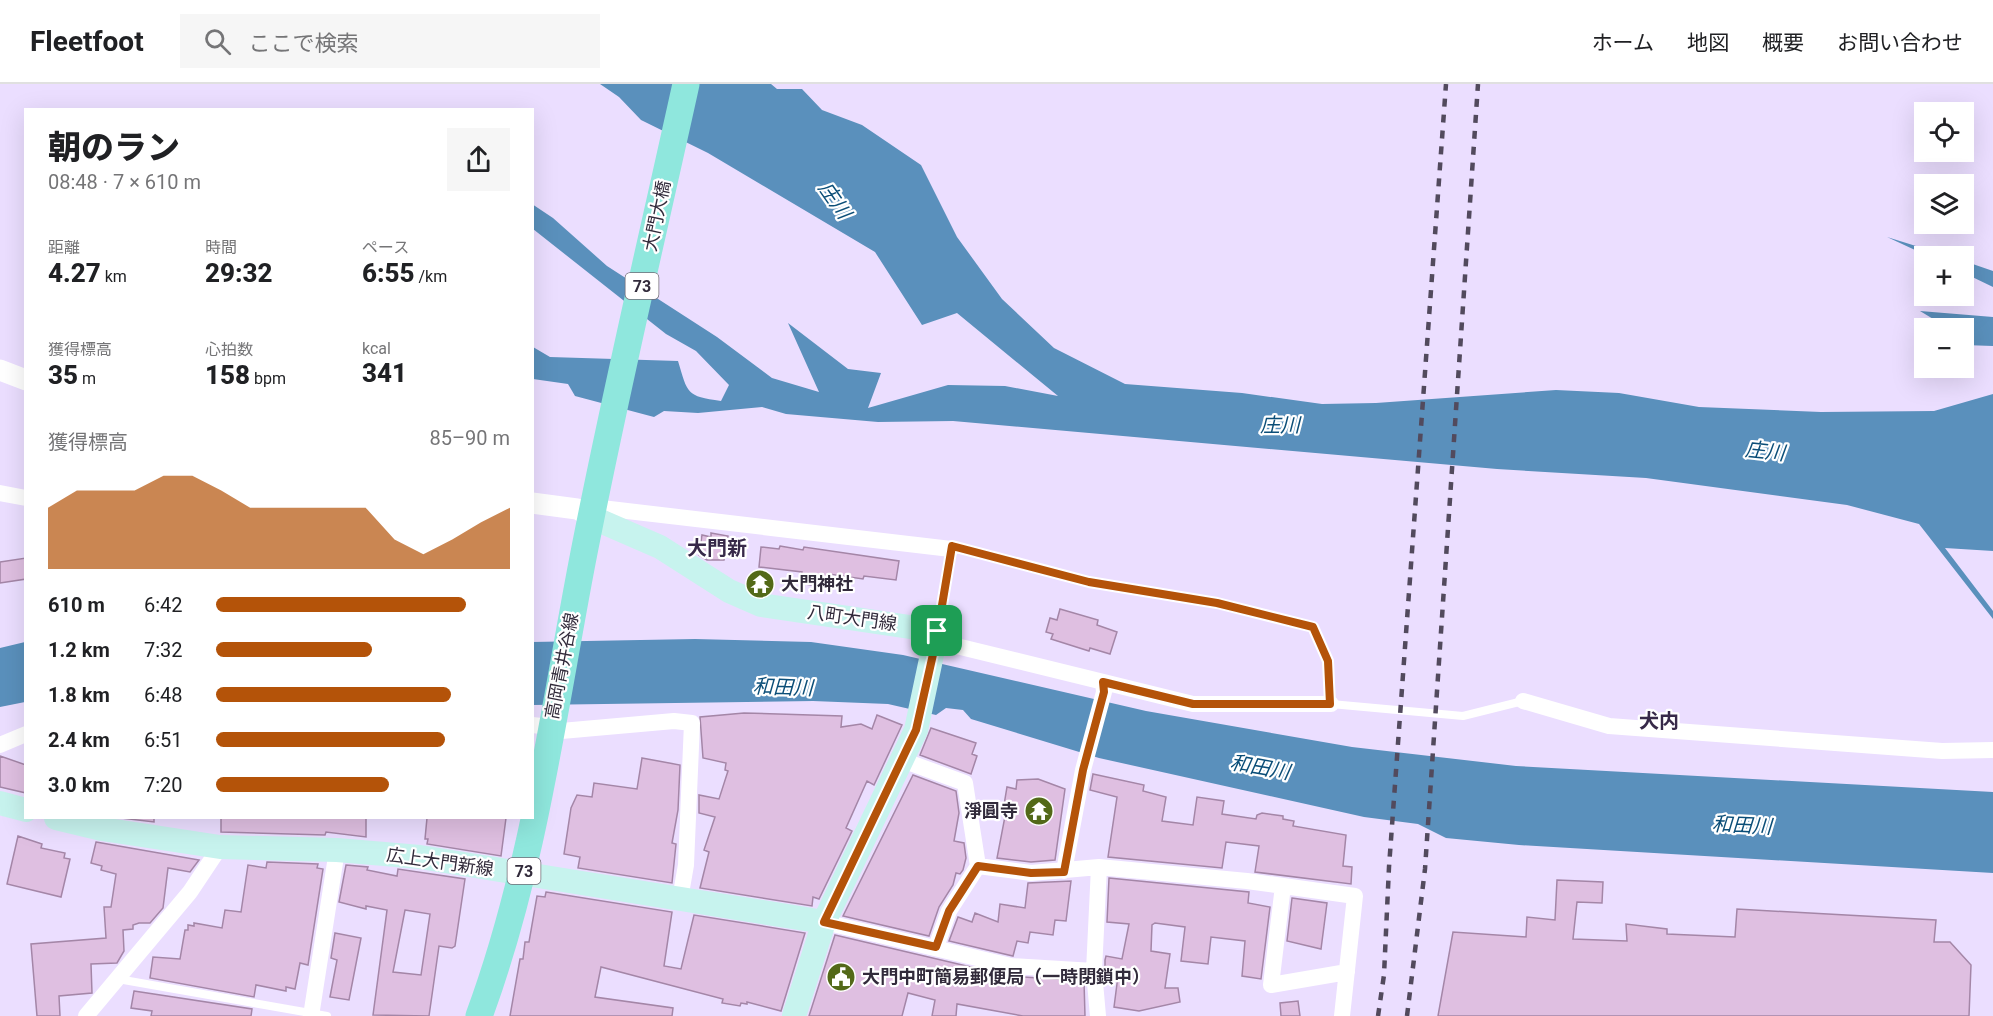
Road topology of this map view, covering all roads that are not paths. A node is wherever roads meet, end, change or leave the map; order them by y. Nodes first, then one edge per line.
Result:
1 (686, 84) edge
2 (0, 370) edge
3 (24, 379) edge
4 (0, 493) edge
5 (24, 498) edge
6 (534, 502) edge
7 (594, 504) junction
8 (951, 549) junction
9 (937, 636) junction
10 (1104, 687) junction
11 (1523, 701) joint
12 (1330, 704) junction
13 (546, 727) edge
14 (24, 735) edge
15 (0, 745) edge
16 (1993, 750) edge
17 (902, 760) junction
18 (0, 803) edge
19 (534, 804) edge
20 (24, 809) edge
21 (60, 819) edge
22 (532, 819) edge
23 (220, 847) junction
24 (337, 850) junction
25 (978, 866) junction
26 (1099, 867) junction
27 (1064, 872) junction
28 (523, 874) junction
29 (1283, 886) junction
30 (680, 899) junction
31 (824, 922) junction
32 (936, 947) junction
33 (1094, 971) junction
34 (1347, 972) junction
35 (118, 979) junction
36 (317, 1015) edge
37 (86, 1016) edge
38 (479, 1016) edge
39 (794, 1016) edge
40 (1098, 1016) edge
41 (1342, 1016) edge

1 - 7 main road, 大門大橋 / 73
2 - 3 street
4 - 5 street
6 - 7 street
7 - 8 street
7 - 9 main road, 八町大門線
7 - 13 main road, 高岡青井谷線 / 73
8 - 9 lane
8 - 12 lane
9 - 10 street
9 - 17 main road
10 - 12 street
10 - 27 street
11 - 12 lane
11 - 16 street
13 - 19 main road, 高岡青井谷線 / 73
13 - 30 street
14 - 15 street
17 - 25 street
17 - 31 main road
18 - 20 main road
21 - 23 main road, 広上大門新線
22 - 28 main road, 高岡青井谷線 / 73
23 - 24 main road, 広上大門新線
23 - 35 street
24 - 28 main road, 広上大門新線
24 - 36 street
25 - 27 street
25 - 32 street
26 - 27 street
26 - 29 street
26 - 33 street
28 - 30 main road, 広上大門新線
28 - 38 main road, 高岡青井谷線 / 73
29 - 34 street
29 - 34 street
30 - 31 main road, 広上大門新線
31 - 32 street
31 - 39 main road
32 - 33 street
33 - 40 street
34 - 41 street
35 - 36 lane
35 - 37 street

